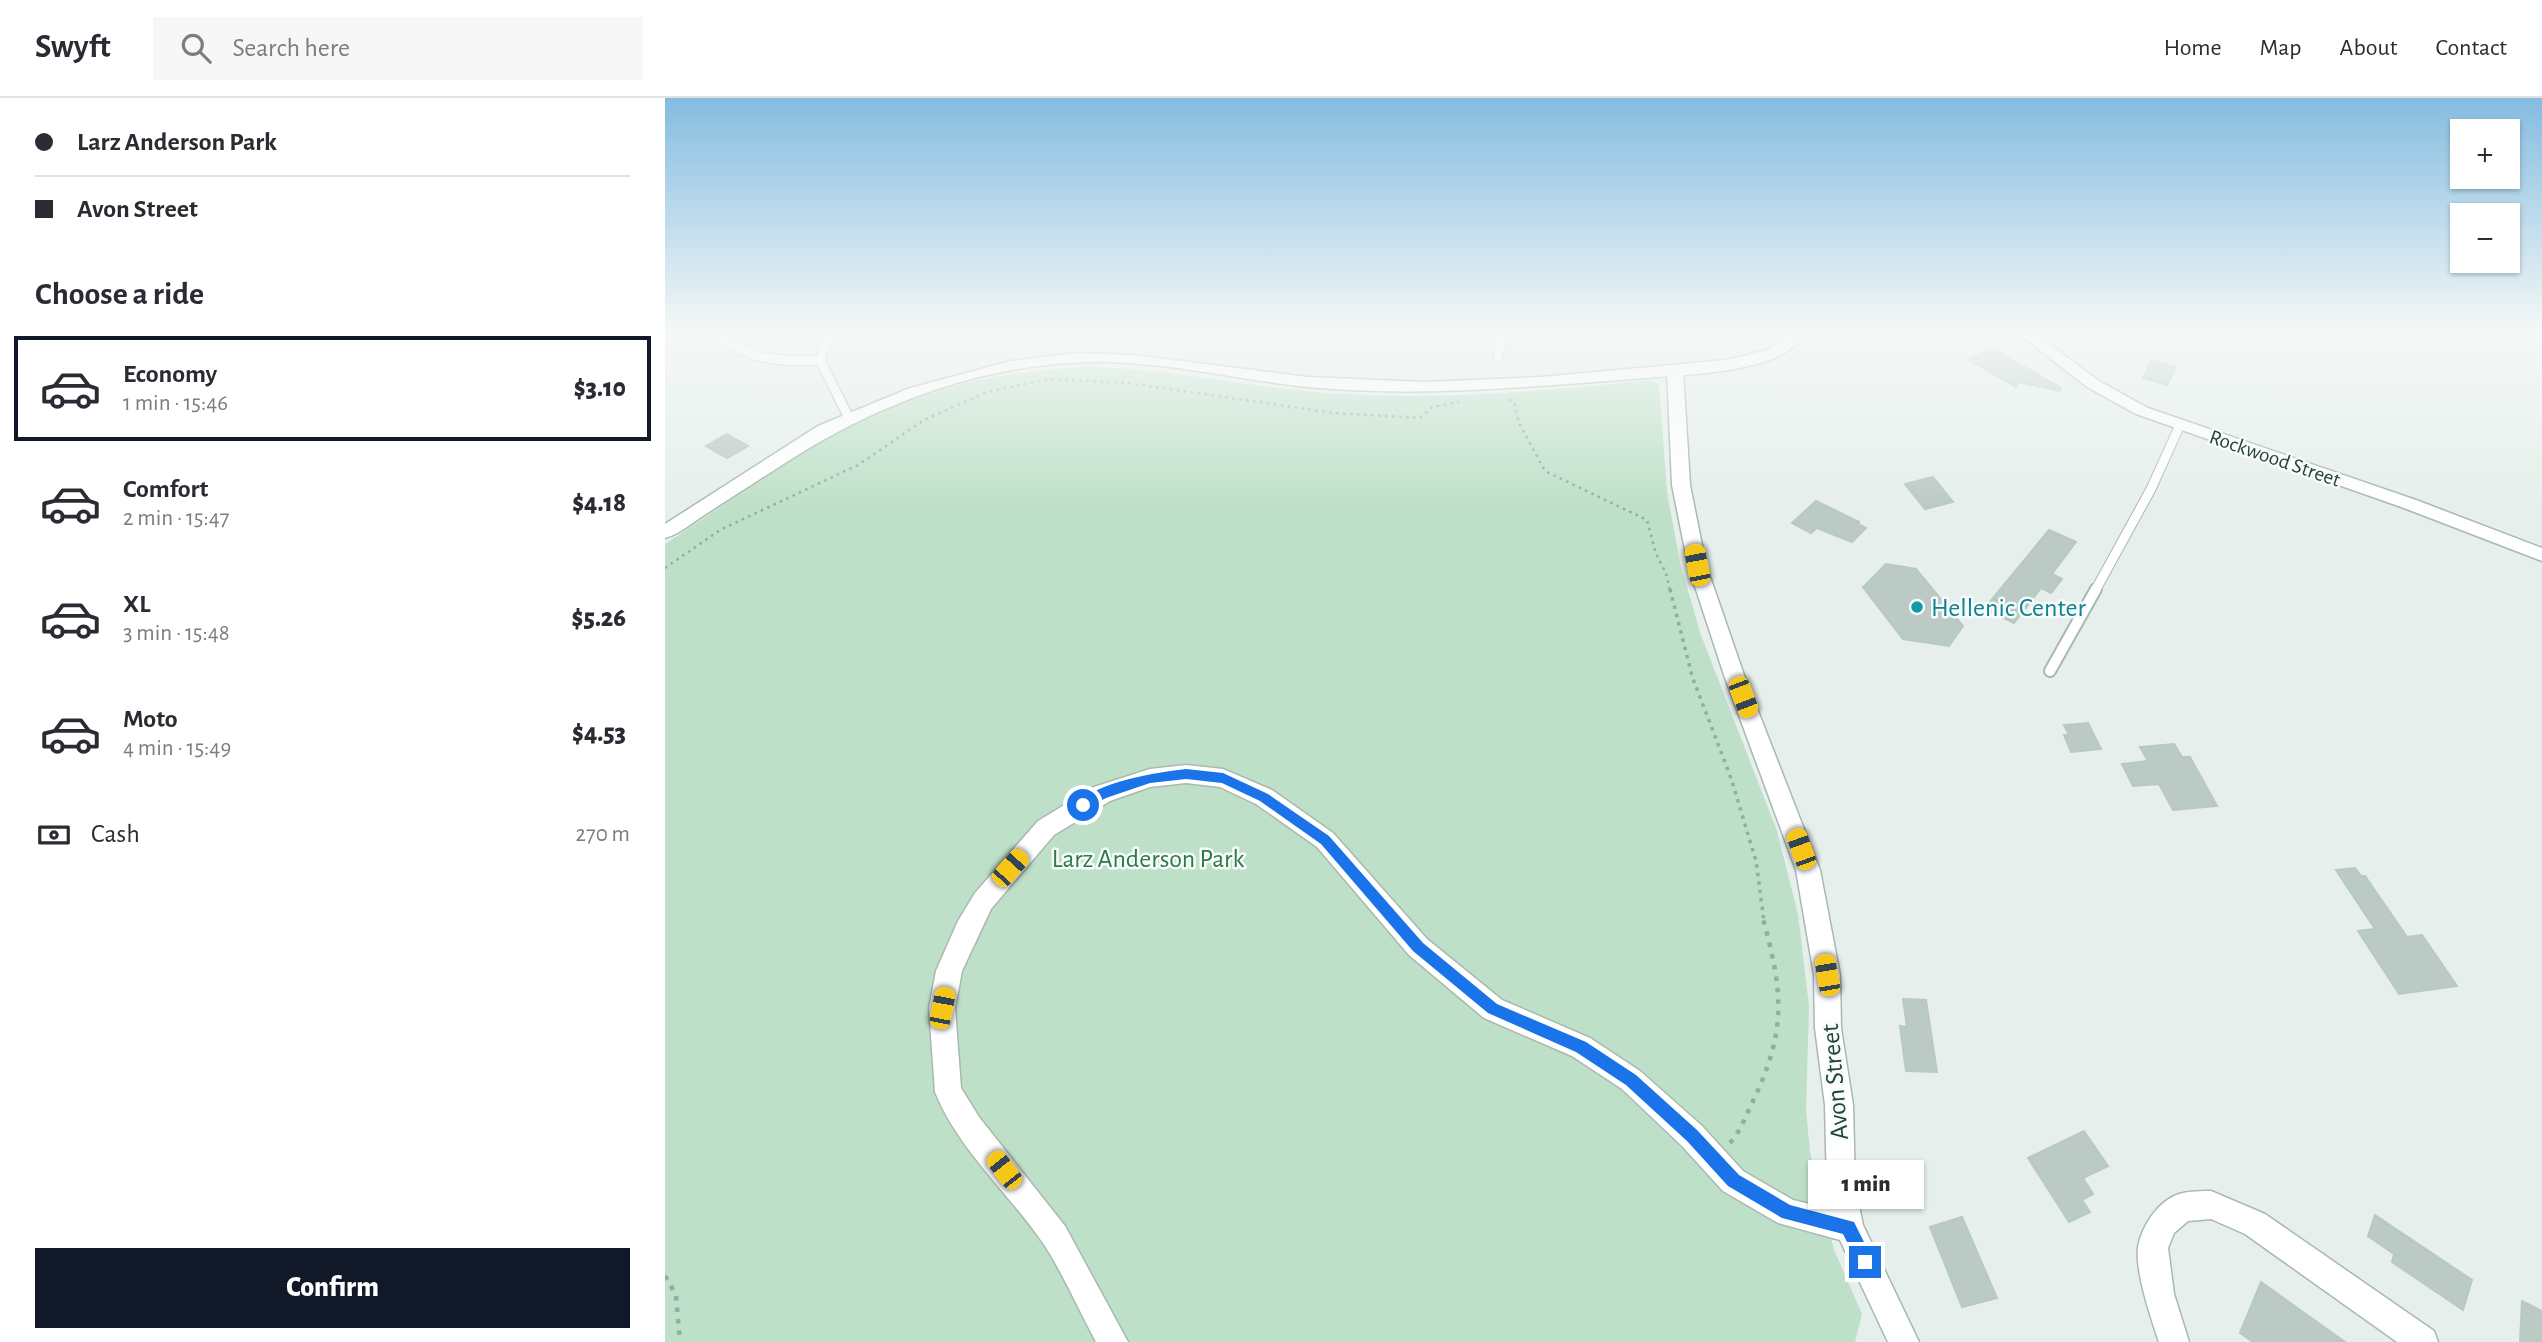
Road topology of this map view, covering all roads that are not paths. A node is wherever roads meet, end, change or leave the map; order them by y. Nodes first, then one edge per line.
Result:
1 (835, 390) edge
2 (916, 390) edge
3 (1676, 390) edge
4 (2102, 390) edge
5 (849, 418) junction
6 (2180, 425) junction
7 (665, 532) edge
8 (2542, 555) edge
9 (2050, 670) dead end
10 (1849, 1228) junction
11 (1112, 1342) edge
12 (1905, 1342) edge
13 (2174, 1342) edge
14 (2423, 1342) edge

1 - 5 lane
2 - 5 street
3 - 10 street, Avon Street
4 - 6 street, Rockwood Street
5 - 7 street
6 - 8 street, Rockwood Street
6 - 9 lane
10 - 11 street
10 - 12 street, Avon Street
13 - 14 street

